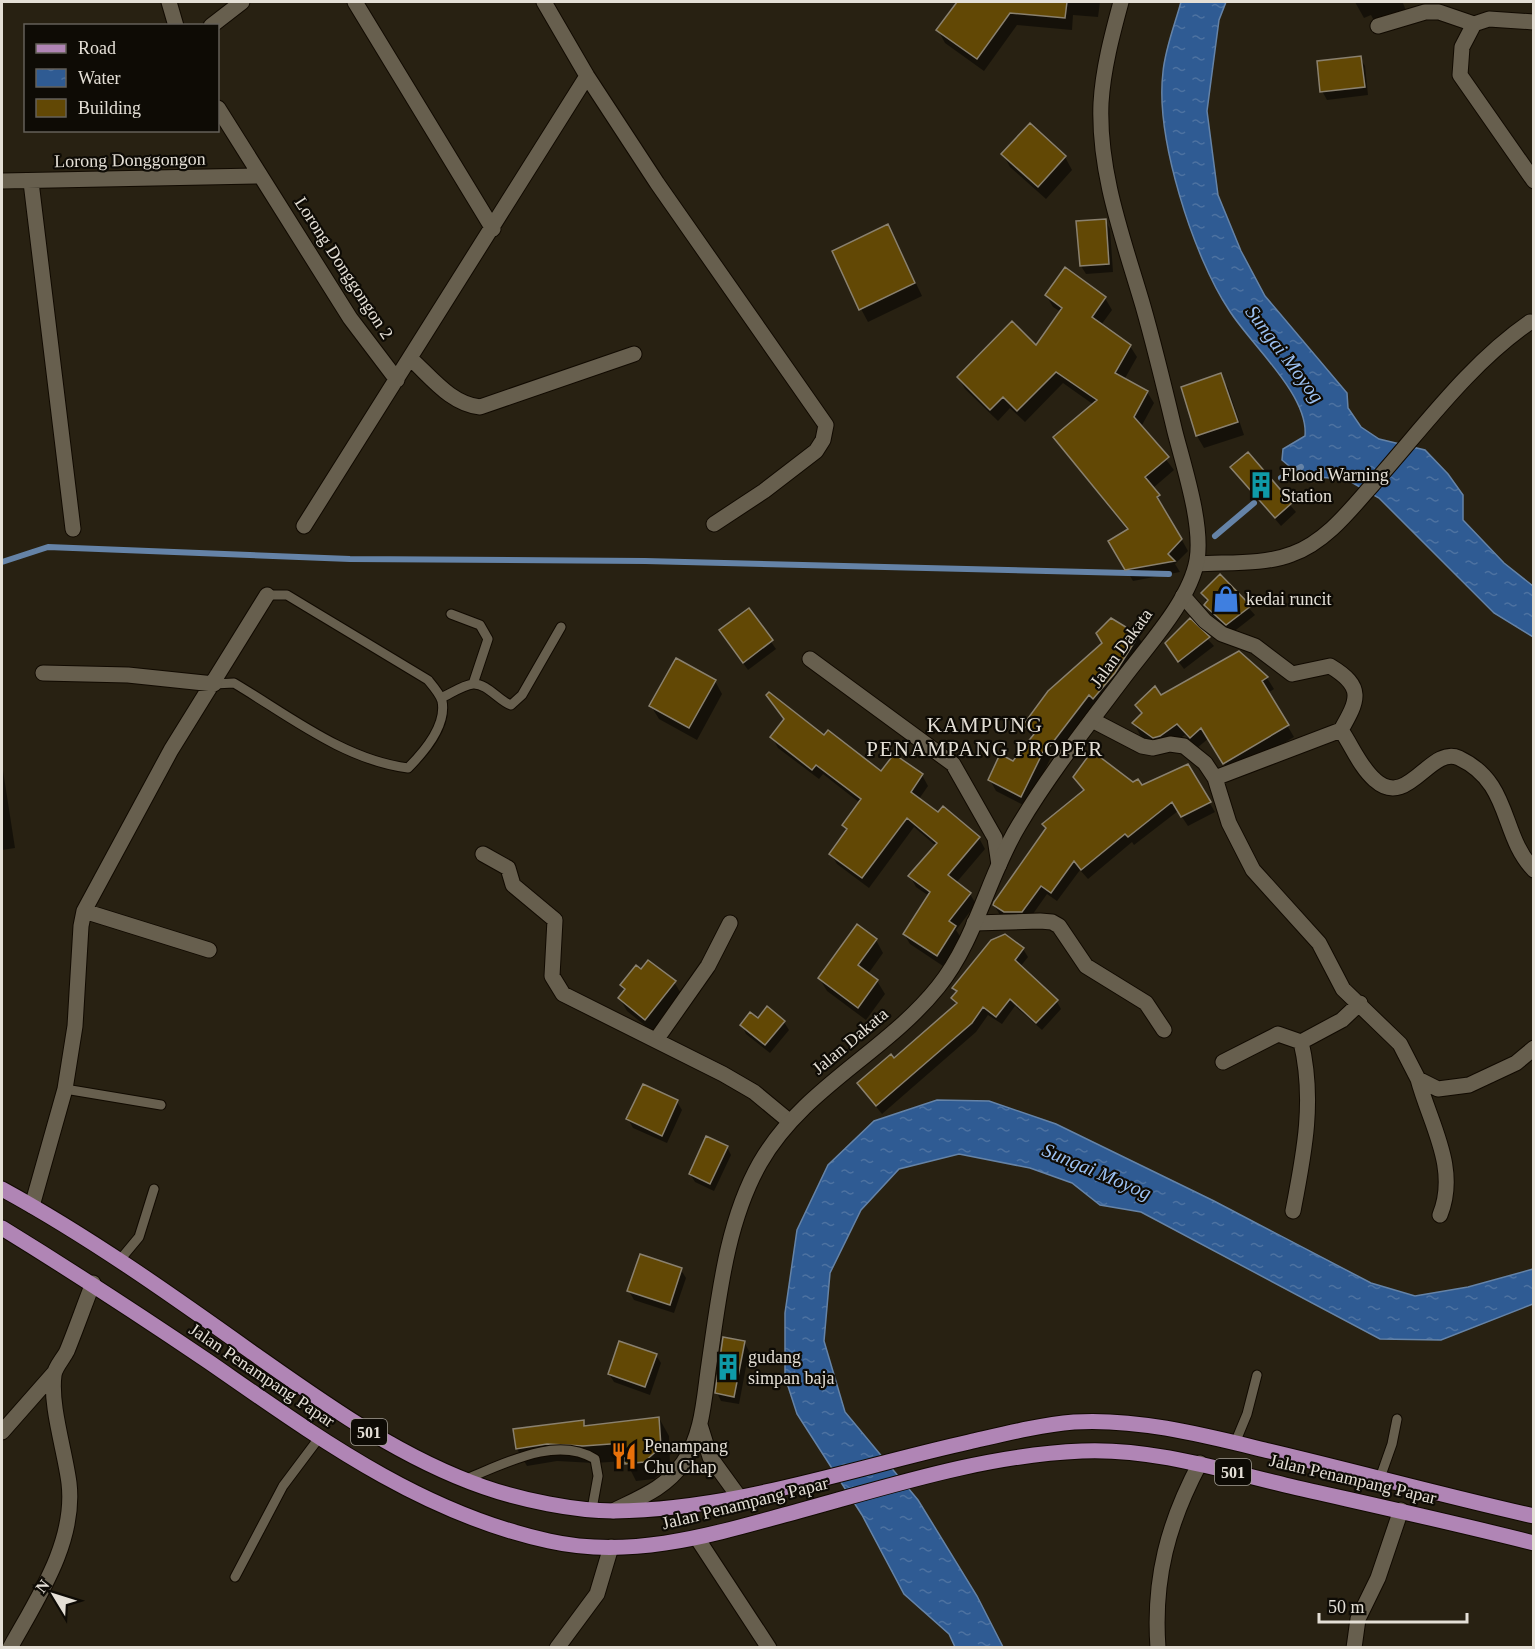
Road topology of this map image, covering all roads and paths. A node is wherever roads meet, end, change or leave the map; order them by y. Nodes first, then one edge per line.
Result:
1 (169, 2) edge
2 (242, 2) edge
3 (355, 2) edge
4 (544, 2) edge
5 (1121, 2) edge
6 (1533, 22) edge
7 (175, 24) edge
8 (214, 24) edge
9 (1474, 24) junction
10 (1378, 26) dead end
11 (587, 76) junction
12 (219, 110) edge
13 (259, 176) junction
14 (2, 181) edge
15 (1533, 181) edge
16 (31, 182) junction
17 (493, 229) junction
18 (1530, 322) dead end
19 (634, 354) dead end
20 (411, 359) junction
21 (397, 380) junction
22 (714, 524) dead end
23 (304, 526) dead end
24 (73, 529) dead end
25 (1197, 564) junction
26 (267, 595) joint
27 (1183, 596) junction
28 (451, 614) dead end
29 (561, 627) dead end
30 (810, 659) dead end
31 (43, 673) dead end
32 (214, 684) junction
33 (473, 684) junction
34 (441, 698) junction
35 (1092, 720) junction
36 (1341, 730) junction
37 (1215, 778) junction
38 (483, 854) dead end
39 (999, 865) junction
40 (1533, 870) edge
41 (84, 911) junction
42 (730, 923) dead end
43 (974, 923) junction
44 (209, 950) dead end
45 (1360, 1003) junction
46 (1164, 1030) dead end
47 (656, 1040) junction
48 (1301, 1042) junction
49 (1533, 1048) edge
50 (1223, 1062) dead end
51 (1418, 1079) junction
52 (65, 1089) junction
53 (161, 1105) dead end
54 (789, 1121) junction
55 (2, 1189) edge
56 (154, 1189) dead end
57 (32, 1206) junction
58 (1293, 1211) dead end
59 (1440, 1215) dead end
60 (2, 1228) edge
61 (119, 1261) junction
62 (93, 1283) junction
63 (54, 1373) junction
64 (1257, 1375) dead end
65 (1397, 1419) dead end
66 (700, 1425) junction
67 (2, 1432) edge
68 (319, 1438) junction
69 (1235, 1443) junction
70 (1200, 1463) junction
71 (1380, 1478) junction
72 (466, 1479) junction
73 (739, 1497) junction
74 (592, 1509) junction
75 (1401, 1510) junction
76 (612, 1511) junction
77 (1533, 1516) edge
78 (697, 1538) junction
79 (1533, 1542) edge
80 (611, 1547) junction
81 (235, 1578) dead end
82 (10, 1647) edge
83 (557, 1647) edge
84 (768, 1647) edge
85 (1158, 1647) edge
86 (1354, 1647) edge

1 - 7 street
2 - 8 street
3 - 17 street
4 - 11 street
5 - 25 street, Jalan Dakata
6 - 9 street
9 - 10 street
9 - 15 street
11 - 17 street
11 - 22 street
12 - 13 street, Lorong Donggongon 2
13 - 16 street, Lorong Donggongon
13 - 21 street, Lorong Donggongon 2
14 - 16 street, Lorong Donggongon
16 - 24 street
17 - 20 street
18 - 25 street
19 - 20 street
20 - 21 street
21 - 23 street
25 - 27 street, Jalan Dakata
26 - 32 street
26 - 34 lane
27 - 35 street, Jalan Dakata
27 - 36 street
28 - 33 lane
29 - 33 lane
30 - 39 street
31 - 32 street
32 - 34 lane
32 - 41 street
33 - 34 lane
35 - 37 street
35 - 39 street, Jalan Dakata
36 - 37 street
36 - 40 street
37 - 45 street
38 - 47 street
39 - 43 street, Jalan Dakata
41 - 44 street
41 - 52 street
42 - 47 street
43 - 46 street
43 - 54 street, Jalan Dakata
45 - 48 street
45 - 51 street
47 - 54 street
48 - 50 street
48 - 58 street
49 - 51 street
51 - 59 street
52 - 53 lane
52 - 57 street
54 - 66 street, Jalan Dakata
55 - 57 main road, Jalan Penampang Papar / 501
56 - 61 lane
57 - 61 main road, Jalan Penampang Papar / 501
60 - 62 main road, Jalan Penampang Papar / 501
61 - 72 main road, Jalan Penampang Papar / 501
62 - 63 street
62 - 68 main road, Jalan Penampang Papar / 501
63 - 67 street
63 - 82 street
64 - 69 lane
65 - 71 lane
66 - 73 street, Jalan Dakata
66 - 76 street, Jalan Dakata
68 - 80 main road, Jalan Penampang Papar / 501
68 - 81 lane
69 - 71 main road, Jalan Penampang Papar / 501
69 - 73 main road, Jalan Penampang Papar / 501
70 - 75 main road, Jalan Penampang Papar / 501
70 - 78 main road, Jalan Penampang Papar / 501
70 - 85 street
71 - 77 main road, Jalan Penampang Papar / 501
72 - 74 main road, Jalan Penampang Papar / 501
72 - 74 lane
73 - 76 main road, Jalan Penampang Papar / 501
74 - 76 main road, Jalan Penampang Papar / 501
75 - 79 main road, Jalan Penampang Papar / 501
75 - 86 street
78 - 80 main road, Jalan Penampang Papar / 501
78 - 84 street
80 - 83 street

